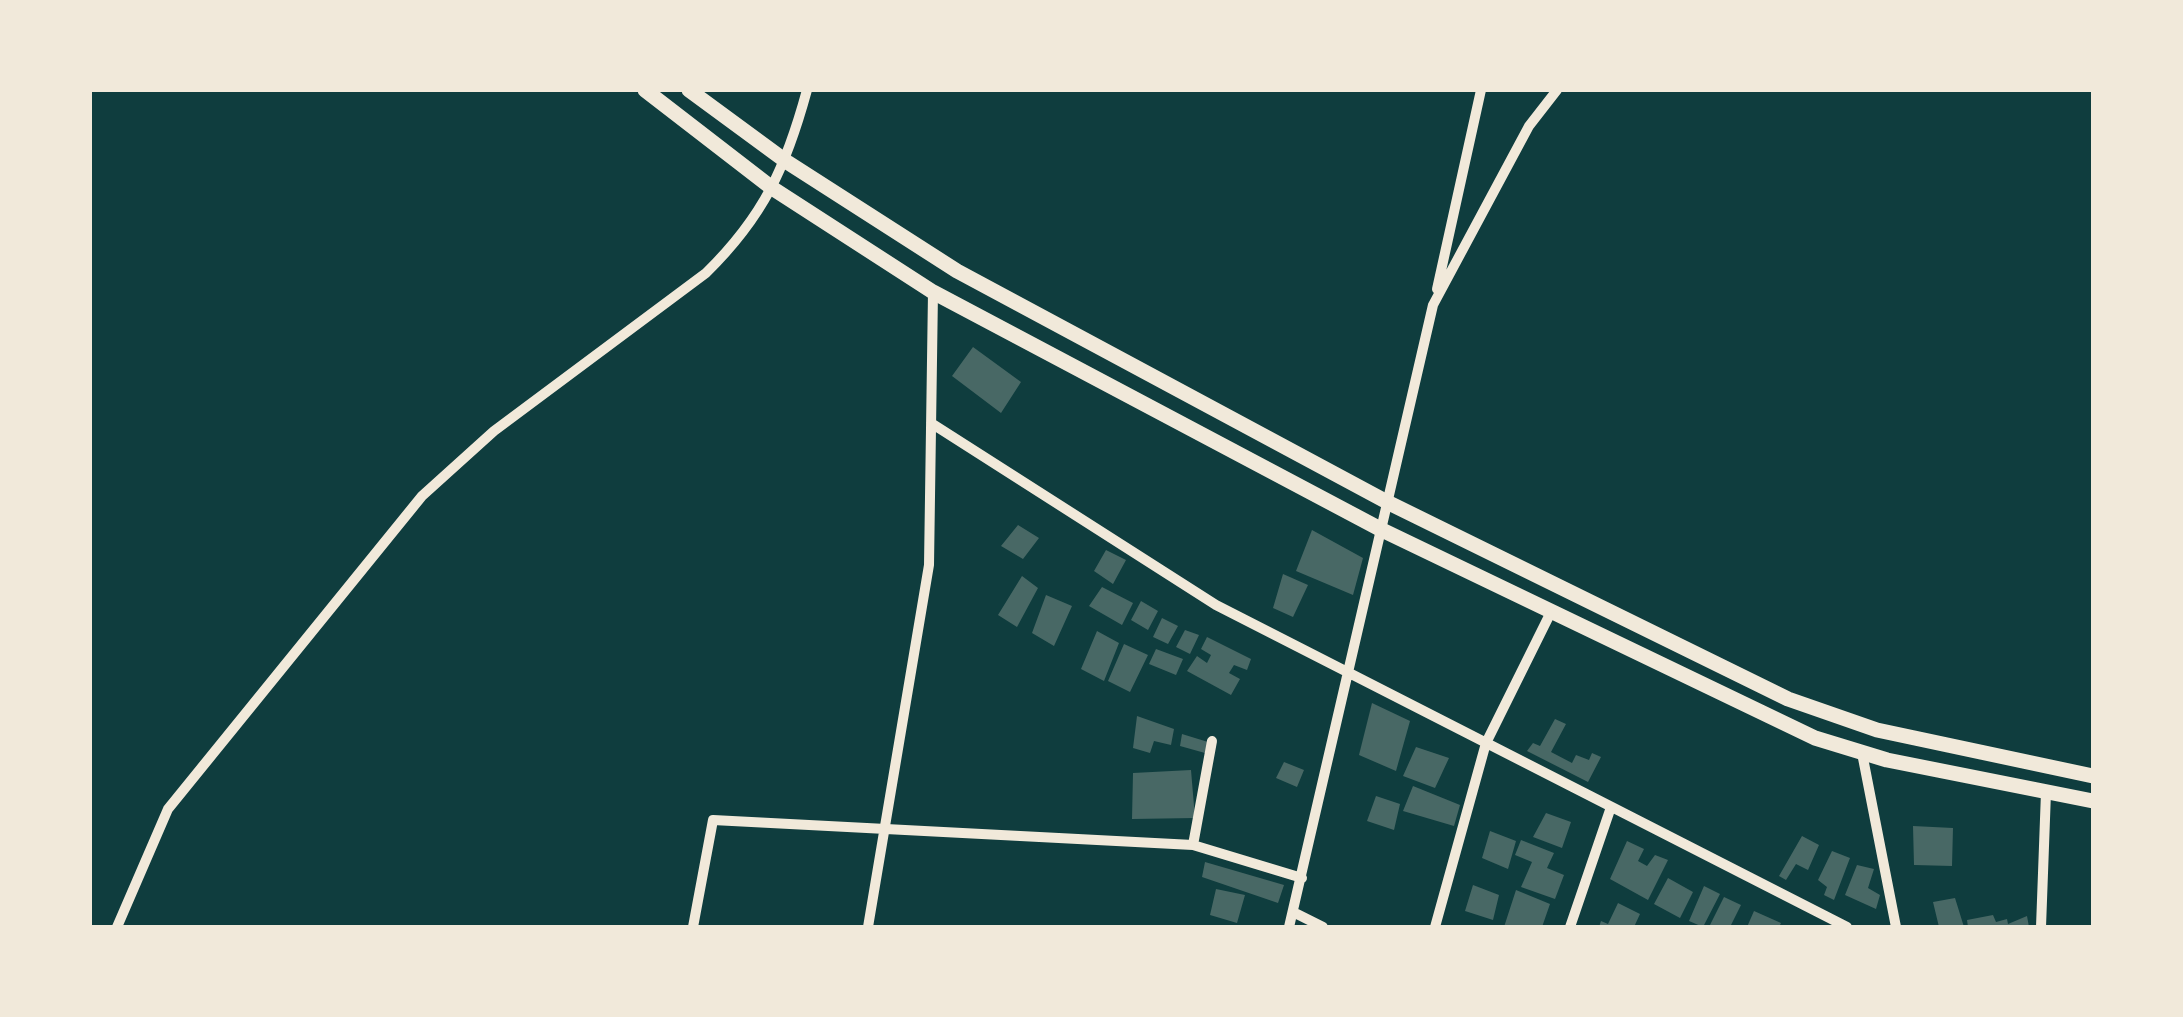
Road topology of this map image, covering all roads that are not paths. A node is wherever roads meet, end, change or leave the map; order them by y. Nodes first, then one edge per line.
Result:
1 (645, 90) edge
2 (689, 90) edge
3 (807, 90) edge
4 (1481, 90) edge
5 (1557, 90) edge
6 (787, 162) junction
7 (772, 188) junction
8 (933, 292) junction
9 (1433, 305) junction
10 (931, 423) junction
11 (1389, 503) junction
12 (1382, 530) junction
13 (1551, 612) junction
14 (1346, 674) junction
15 (1212, 742) dead end
16 (1486, 743) junction
17 (1862, 752) junction
18 (2093, 776) edge
19 (2046, 792) junction
20 (2093, 801) edge
21 (1611, 807) junction
22 (884, 832) junction
23 (1194, 845) junction
24 (1302, 878) junction
25 (1293, 912) junction
26 (117, 927) edge
27 (693, 927) edge
28 (868, 927) edge
29 (1289, 927) edge
30 (1324, 927) edge
31 (1435, 927) edge
32 (1570, 927) edge
33 (1847, 927) edge
34 (1896, 927) edge
35 (2041, 927) edge

1 - 7 main road
2 - 6 main road
3 - 6 street
4 - 9 street
5 - 9 street
6 - 7 street
6 - 11 main road
7 - 8 main road
7 - 26 street
8 - 10 street
8 - 12 main road
9 - 11 street
10 - 14 street
10 - 22 street
11 - 12 street
11 - 18 main road
12 - 13 main road
12 - 14 street
13 - 16 street
13 - 17 main road
14 - 16 street
14 - 24 street
15 - 23 street
16 - 21 street
16 - 31 street
17 - 19 main road
17 - 34 street
19 - 20 main road
19 - 35 street
21 - 32 street
21 - 33 street
22 - 23 street
22 - 27 street
22 - 28 street
23 - 24 street
24 - 25 street
25 - 29 street
25 - 30 street

